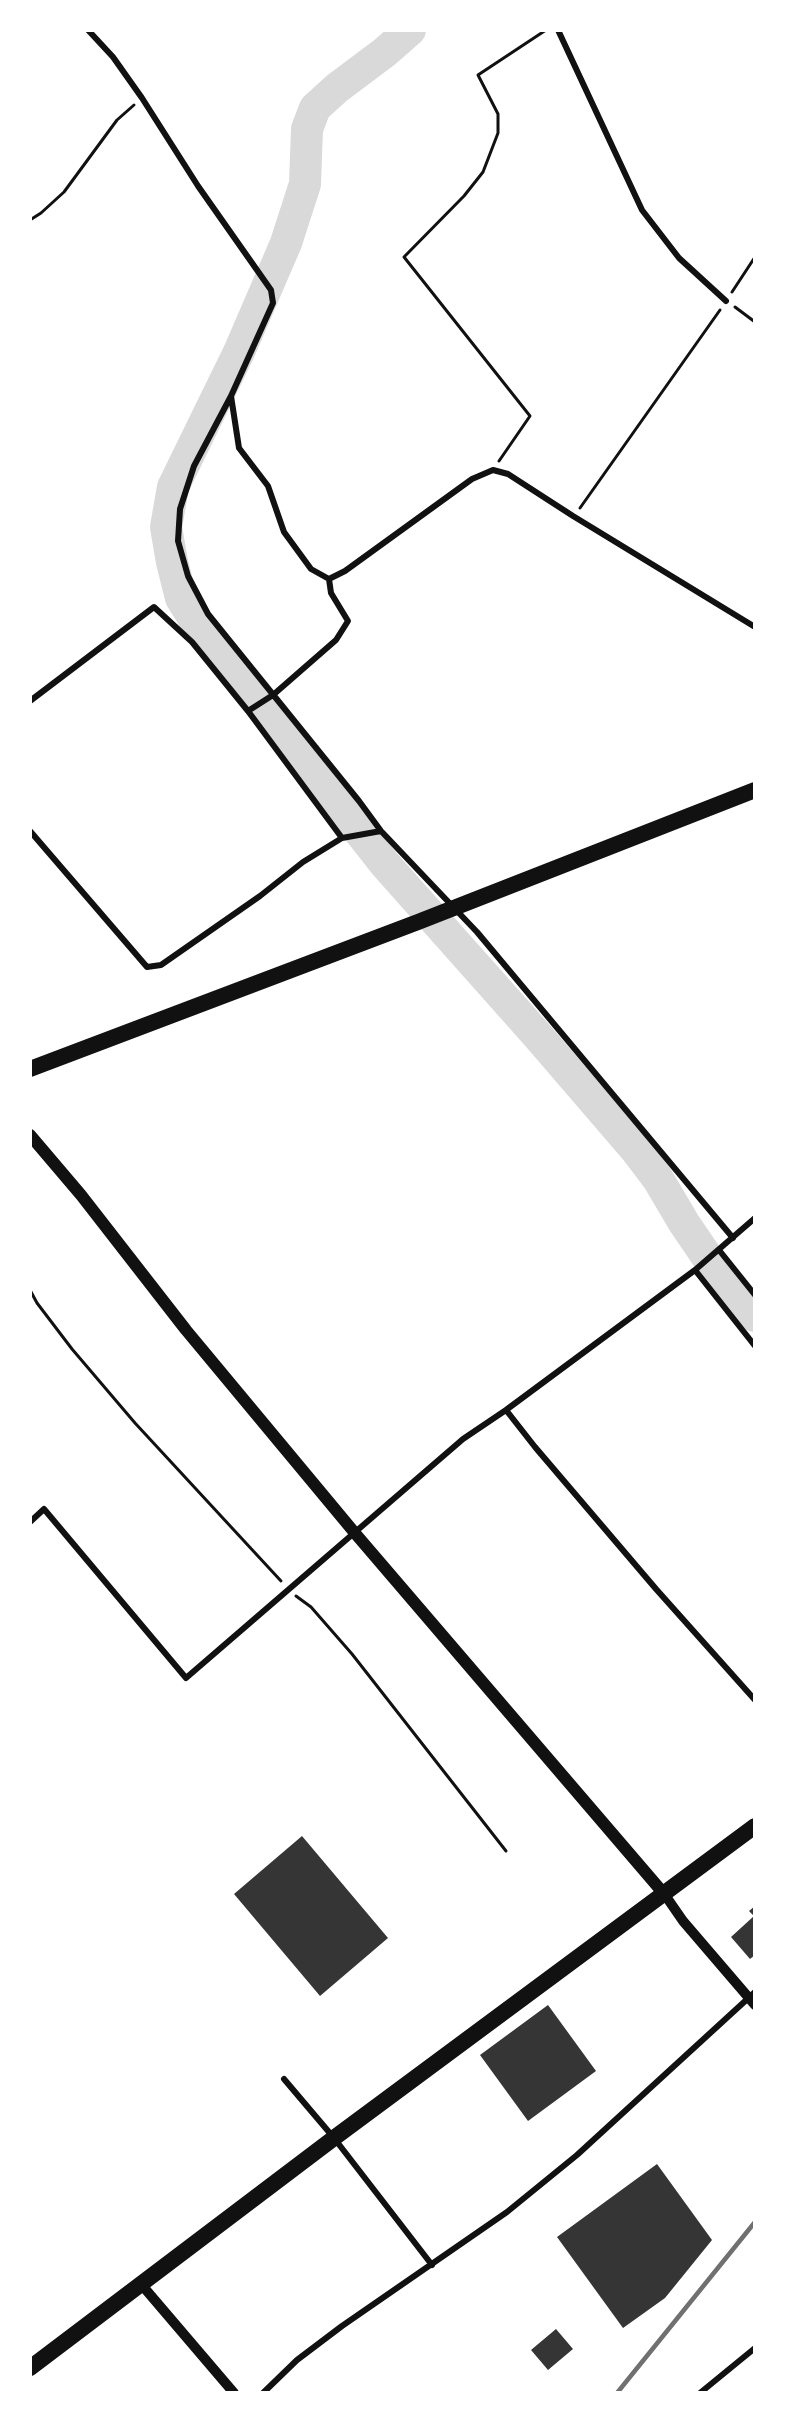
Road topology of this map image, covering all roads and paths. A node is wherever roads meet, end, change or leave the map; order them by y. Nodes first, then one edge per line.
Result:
1 (88, 30) edge
2 (547, 30) edge
3 (558, 30) edge
4 (142, 98) junction
5 (30, 220) edge
6 (755, 258) edge
7 (726, 301) junction
8 (755, 322) edge
9 (231, 396) junction
10 (493, 470) junction
11 (573, 516) junction
12 (329, 579) junction
13 (755, 627) edge
14 (271, 697) junction
15 (30, 701) edge
16 (250, 710) junction
17 (755, 790) edge
18 (30, 831) edge
19 (377, 832) junction
20 (345, 838) junction
21 (449, 910) junction
22 (30, 1069) edge
23 (30, 1135) edge
24 (755, 1218) edge
25 (733, 1238) junction
26 (717, 1251) junction
27 (696, 1268) junction
28 (30, 1290) edge
29 (755, 1295) edge
30 (755, 1346) edge
31 (506, 1410) junction
32 (30, 1522) edge
33 (354, 1532) junction
34 (289, 1590) junction
35 (755, 1700) edge
36 (755, 1826) edge
37 (506, 1851) dead end
38 (665, 1894) junction
39 (753, 1998) edge
40 (284, 2079) dead end
41 (334, 2138) junction
42 (432, 2265) junction
43 (141, 2284) junction
44 (755, 2348) edge
45 (30, 2368) edge
46 (234, 2393) edge
47 (263, 2393) edge
48 (700, 2393) edge

1 - 4 street
2 - 10 path
3 - 7 street
4 - 5 path
4 - 9 street
6 - 7 path
7 - 8 path
7 - 11 path
9 - 12 street
9 - 14 street
10 - 11 street
10 - 12 street
11 - 13 street
12 - 14 street
14 - 16 street
14 - 19 street
15 - 16 street
16 - 20 street
17 - 21 highway
18 - 20 street
19 - 20 street
19 - 21 street
21 - 22 highway
21 - 25 street
23 - 33 main road
24 - 25 street
25 - 26 street
26 - 27 street
26 - 29 street
27 - 30 street
27 - 31 street
28 - 34 path
31 - 33 street
31 - 35 street
32 - 34 street
33 - 34 street
33 - 38 main road
34 - 37 path
36 - 38 highway
38 - 39 street
38 - 41 highway
39 - 42 street
40 - 41 street
41 - 42 street
41 - 43 highway
42 - 47 street
43 - 45 highway
43 - 46 street
44 - 48 street

